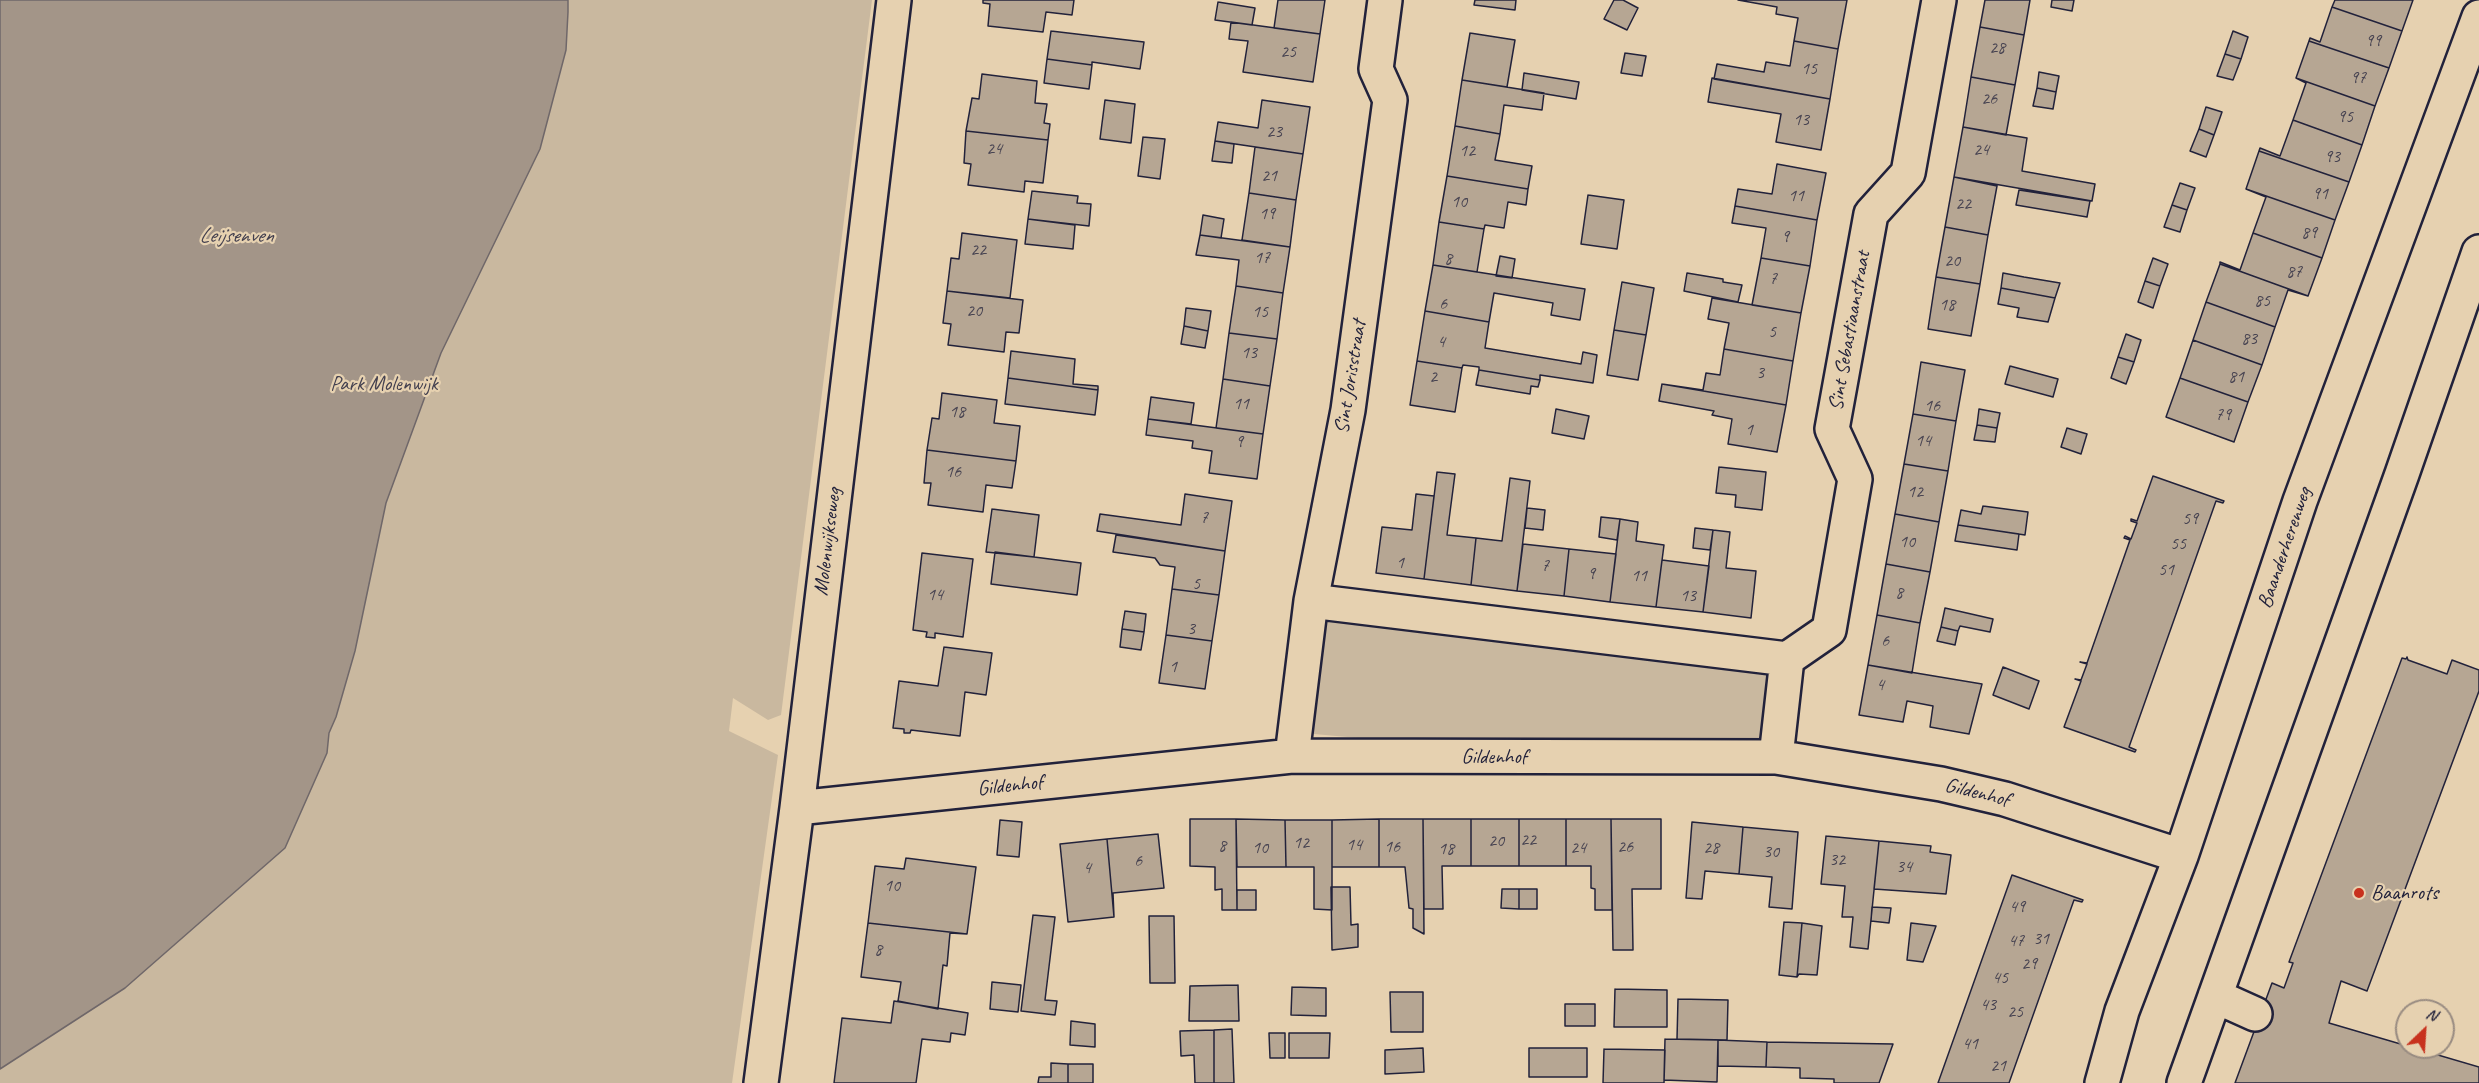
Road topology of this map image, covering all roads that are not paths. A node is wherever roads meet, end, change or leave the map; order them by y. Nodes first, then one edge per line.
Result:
1 (894, 0) edge
2 (1385, 0) edge
3 (1939, 0) edge
4 (2479, 16) edge
5 (2479, 252) edge
6 (1311, 601) junction
7 (1787, 658) junction
8 (1292, 756) junction
9 (1776, 757) junction
10 (797, 808) junction
11 (2181, 856) junction
12 (2215, 996) junction
13 (2255, 1014) dead end
14 (761, 1083) edge
15 (2102, 1083) edge
16 (2184, 1083) edge

1 - 10 street, Molenwijkseweg
2 - 6 street, Sint Jorisstraat
3 - 7 street, Sint Sebastiaanstraat
4 - 11 street, Baanderherenweg
5 - 12 street
6 - 7 street
6 - 8 street, Sint Jorisstraat
7 - 9 street
8 - 9 street, Gildenhof
8 - 10 street, Gildenhof
9 - 11 street, Gildenhof
10 - 14 street, Molenwijkseweg
11 - 15 street, Baanderherenweg
12 - 13 street
12 - 16 street

